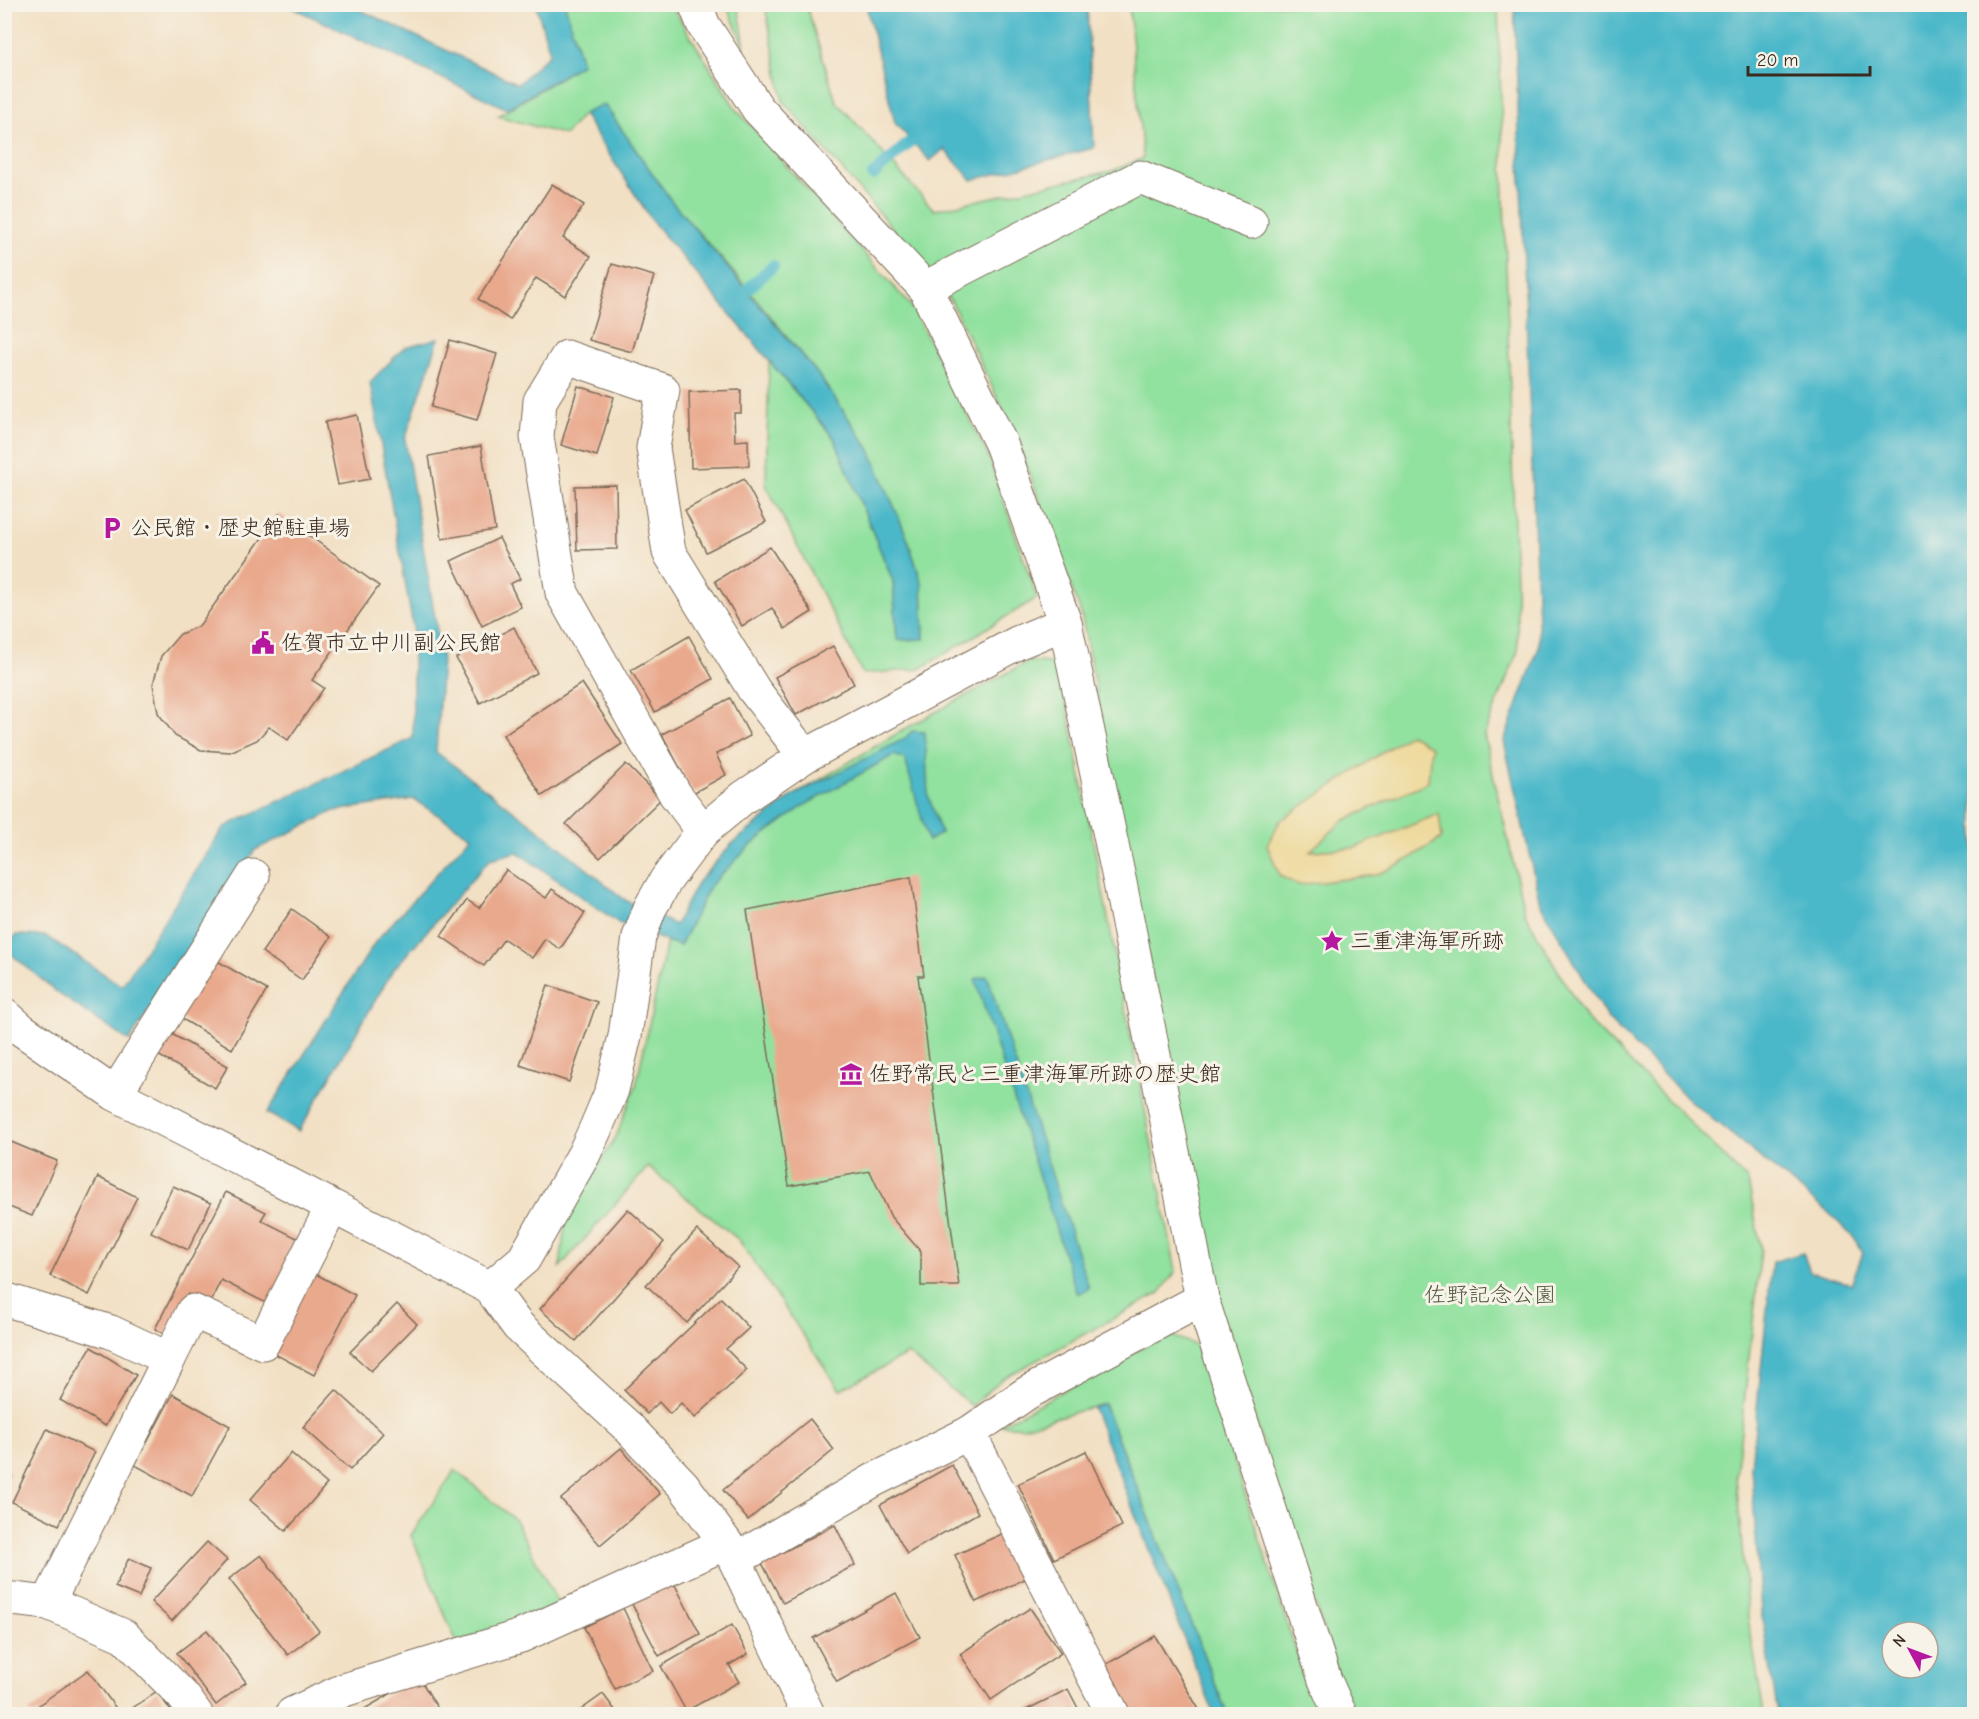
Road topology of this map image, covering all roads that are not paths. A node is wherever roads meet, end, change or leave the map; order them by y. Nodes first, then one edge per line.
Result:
1 (695, 4) edge
2 (1251, 222) dead end
3 (925, 288) junction
4 (1065, 623) junction
5 (805, 756) junction
6 (703, 831) junction
7 (253, 876) dead end
8 (4, 1014) edge
9 (115, 1094) junction
10 (332, 1207) junction
11 (490, 1288) junction
12 (1202, 1299) junction
13 (8, 1308) edge
14 (169, 1359) junction
15 (969, 1432) junction
16 (731, 1552) junction
17 (4, 1598) edge
18 (48, 1604) junction
19 (196, 1714) edge
20 (292, 1714) edge
21 (808, 1714) edge
22 (1113, 1714) edge
23 (1340, 1714) edge

1 - 3 street
2 - 3 street
3 - 4 street
4 - 5 street
4 - 12 street
5 - 6 street
5 - 6 street
6 - 11 street
7 - 9 street
8 - 9 street
9 - 10 street
10 - 11 street
10 - 14 street
11 - 16 street
12 - 15 street
12 - 23 street
13 - 14 street
14 - 18 street
15 - 16 street
15 - 22 street
16 - 20 street
16 - 21 street
17 - 18 street
18 - 19 street

